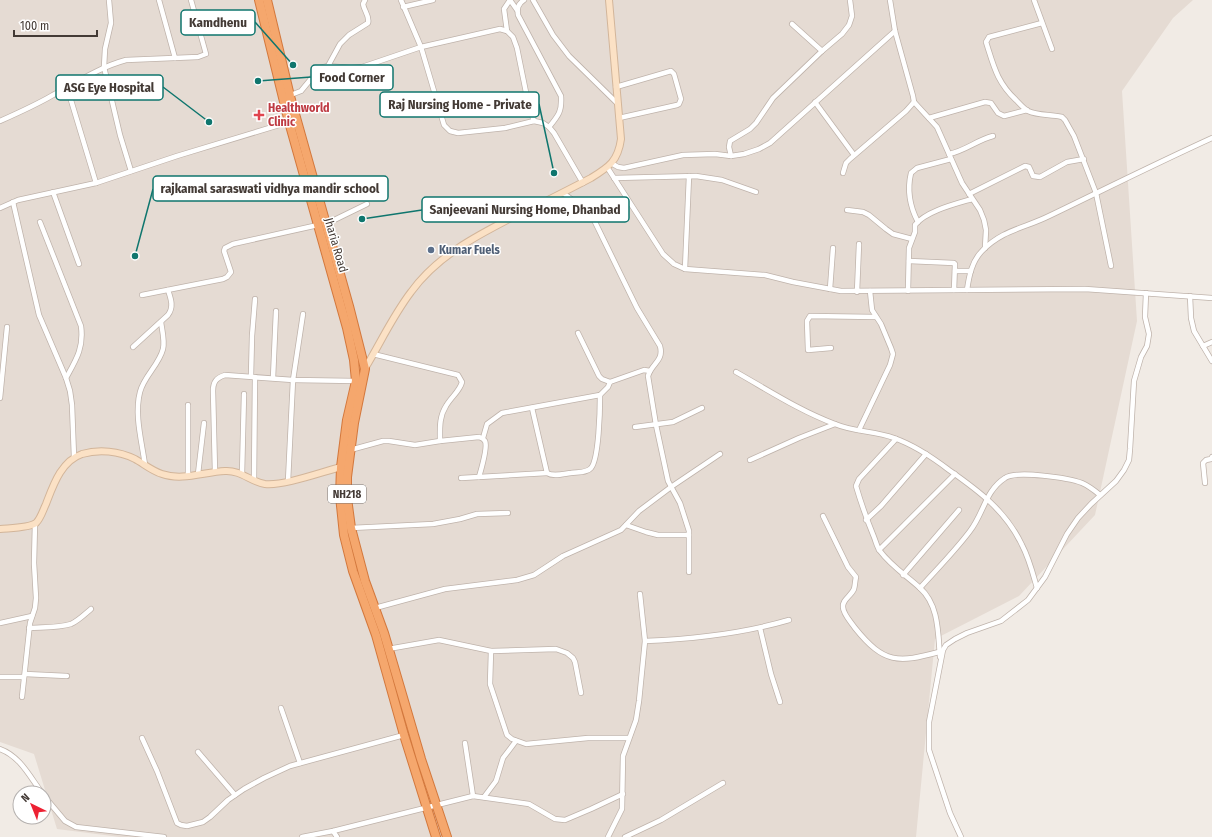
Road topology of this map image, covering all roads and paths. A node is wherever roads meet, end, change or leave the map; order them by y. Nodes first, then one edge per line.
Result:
1 (109, 0) edge
2 (159, 0) edge
3 (191, 0) edge
4 (259, 0) edge
5 (267, 0) edge
6 (364, 0) edge
7 (401, 0) edge
8 (433, 0) edge
9 (524, 0) edge
10 (534, 0) edge
11 (609, 0) edge
12 (850, 0) edge
13 (890, 0) edge
14 (1034, 0) edge
15 (403, 7) junction
16 (517, 10) junction
17 (1042, 23) junction
18 (792, 24) dead end
19 (507, 31) junction
20 (895, 31) junction
21 (421, 47) junction
22 (1052, 49) dead end
23 (822, 51) junction
24 (175, 58) junction
25 (328, 66) junction
26 (104, 67) junction
27 (67, 87) junction
28 (616, 88) junction
29 (287, 96) junction
30 (815, 102) junction
31 (914, 102) junction
32 (618, 104) junction
33 (1027, 110) junction
34 (619, 118) junction
35 (929, 118) junction
36 (534, 121) junction
37 (0, 122) edge
38 (289, 122) junction
39 (549, 127) junction
40 (993, 136) dead end
41 (1212, 138) edge
42 (854, 155) junction
43 (731, 156) junction
44 (950, 157) junction
45 (1084, 159) junction
46 (609, 165) junction
47 (131, 171) junction
48 (843, 173) dead end
49 (689, 176) junction
50 (614, 178) junction
51 (96, 183) junction
52 (583, 183) junction
53 (53, 192) junction
54 (756, 192) dead end
55 (563, 193) junction
56 (1096, 193) junction
57 (971, 197) junction
58 (13, 202) junction
59 (367, 204) dead end
60 (0, 208) edge
61 (847, 210) dead end
62 (40, 222) dead end
63 (918, 222) junction
64 (322, 225) junction
65 (912, 239) junction
66 (859, 244) dead end
67 (833, 248) dead end
68 (985, 248) junction
69 (909, 261) junction
70 (79, 264) dead end
71 (1111, 266) dead end
72 (685, 269) junction
73 (955, 271) junction
74 (971, 271) junction
75 (168, 290) junction
76 (830, 290) junction
77 (954, 290) junction
78 (967, 290) junction
79 (870, 291) junction
80 (908, 291) junction
81 (857, 292) junction
82 (1146, 293) junction
83 (142, 295) dead end
84 (1190, 296) junction
85 (1211, 297) edge
86 (255, 299) dead end
87 (276, 311) dead end
88 (303, 314) dead end
89 (876, 317) junction
90 (161, 322) junction
91 (7, 327) dead end
92 (578, 333) dead end
93 (1212, 342) edge
94 (1202, 346) junction
95 (133, 347) dead end
96 (831, 348) dead end
97 (373, 354) junction
98 (1212, 361) edge
99 (365, 369) junction
100 (650, 371) junction
101 (736, 372) dead end
102 (253, 376) junction
103 (66, 378) junction
104 (273, 378) junction
105 (293, 380) junction
106 (356, 381) junction
107 (610, 382) junction
108 (244, 394) dead end
109 (600, 395) junction
110 (0, 398) edge
111 (188, 405) dead end
112 (532, 408) junction
113 (702, 408) dead end
114 (204, 422) dead end
115 (835, 424) junction
116 (656, 425) junction
117 (635, 427) dead end
118 (859, 430) junction
119 (483, 438) junction
120 (896, 439) junction
121 (440, 441) junction
122 (350, 450) junction
123 (720, 454) dead end
124 (926, 454) junction
125 (74, 457) junction
126 (1212, 457) edge
127 (750, 460) dead end
128 (145, 465) junction
129 (344, 466) junction
130 (215, 472) junction
131 (547, 472) junction
132 (198, 474) junction
133 (242, 474) junction
134 (955, 474) junction
135 (188, 476) junction
136 (479, 477) junction
137 (461, 478) dead end
138 (254, 480) junction
139 (288, 482) junction
140 (1205, 483) dead end
141 (671, 487) junction
142 (1100, 495) junction
143 (987, 498) junction
144 (959, 510) dead end
145 (508, 512) dead end
146 (823, 516) dead end
147 (866, 520) junction
148 (35, 523) junction
149 (626, 525) junction
150 (352, 528) junction
151 (0, 529) edge
152 (689, 535) junction
153 (879, 550) junction
154 (689, 572) dead end
155 (903, 575) junction
156 (920, 588) junction
157 (1037, 588) junction
158 (640, 594) dead end
159 (375, 608) junction
160 (91, 609) dead end
161 (32, 616) junction
162 (375, 618) junction
163 (789, 620) dead end
164 (0, 623) edge
165 (29, 628) junction
166 (760, 628) junction
167 (380, 634) junction
168 (645, 641) junction
169 (388, 649) junction
170 (491, 651) junction
171 (939, 652) junction
172 (940, 662) junction
173 (24, 676) junction
174 (67, 676) dead end
175 (0, 677) edge
176 (581, 694) dead end
177 (22, 697) dead end
178 (780, 702) dead end
179 (280, 708) dead end
180 (404, 735) junction
181 (142, 738) dead end
182 (628, 738) junction
183 (516, 741) junction
184 (464, 742) dead end
185 (0, 749) edge
186 (198, 752) dead end
187 (300, 763) junction
188 (723, 783) dead end
189 (36, 785) edge
190 (623, 794) junction
191 (235, 795) junction
192 (473, 796) junction
193 (484, 797) junction
194 (436, 805) junction
195 (52, 806) edge
196 (426, 807) junction
197 (333, 831) junction
198 (164, 837) edge
199 (302, 837) edge
200 (336, 837) edge
201 (436, 837) edge
202 (447, 837) edge
203 (608, 837) edge
204 (625, 837) edge
205 (961, 837) edge

1 - 26 street
2 - 24 street
3 - 24 street
4 - 29 highway, Jharia Road / NH218
5 - 29 highway, Jharia Road / NH218
6 - 25 street
7 - 15 street
8 - 15 street
9 - 16 street
10 - 32 street
11 - 28 main road
12 - 23 street
13 - 20 street
14 - 17 street
15 - 21 street
16 - 19 street
16 - 39 street
17 - 22 street
17 - 33 street
18 - 23 street
19 - 21 street
19 - 36 street
20 - 30 street
20 - 31 street
21 - 25 street
21 - 36 street
23 - 43 street
24 - 26 street
25 - 29 street
26 - 27 street
26 - 47 street
27 - 37 street
27 - 51 street
28 - 32 main road
28 - 34 street
29 - 38 highway, Jharia Road / NH218
29 - 64 highway, Jharia Road / NH218
30 - 42 street
30 - 43 street
31 - 35 street
31 - 42 street
32 - 34 main road
33 - 35 street
33 - 45 street
34 - 46 main road
35 - 44 street
36 - 39 street
38 - 47 street
38 - 64 highway, Jharia Road / NH218
39 - 52 street
40 - 44 street
41 - 56 street
42 - 48 street
43 - 46 street
44 - 57 street
44 - 63 street
45 - 56 street
45 - 57 street
46 - 50 street
46 - 52 main road
47 - 51 street
49 - 50 street
49 - 54 street
49 - 72 street
50 - 72 street
51 - 53 street
52 - 55 main road
53 - 58 street
53 - 70 street
55 - 97 main road
55 - 100 street
56 - 68 street
56 - 71 street
57 - 63 street
57 - 68 street
58 - 60 street
58 - 103 street
59 - 64 street
61 - 65 street
62 - 103 street
63 - 65 street
64 - 75 street
64 - 99 highway, Jharia Road / NH218
64 - 106 highway, Jharia Road / NH218
65 - 69 street
66 - 81 street
67 - 76 street
68 - 74 street
69 - 73 street
69 - 80 street
72 - 76 street
73 - 74 street
73 - 77 street
74 - 78 street
75 - 83 street
75 - 90 street
76 - 81 street
77 - 78 street
77 - 80 street
78 - 82 street
79 - 80 street
79 - 81 street
79 - 89 street
82 - 84 street
82 - 142 street
84 - 85 street
84 - 94 street
86 - 102 street
87 - 104 street
88 - 105 street
89 - 96 street
89 - 118 street
90 - 95 street
90 - 128 street
91 - 110 street
92 - 107 street
93 - 94 street
94 - 98 street
97 - 99 main road
97 - 121 street
99 - 106 main road
99 - 122 highway, NH218
100 - 107 street
100 - 116 street
101 - 115 street
102 - 104 street
102 - 130 street
102 - 138 street
103 - 125 street
104 - 105 street
105 - 106 street
105 - 139 street
106 - 129 highway, NH218
107 - 109 street
108 - 133 street
109 - 112 street
109 - 131 street
111 - 135 street
112 - 119 street
112 - 131 street
113 - 116 street
114 - 132 street
115 - 118 street
115 - 127 street
116 - 117 street
116 - 141 street
118 - 120 street
119 - 121 street
119 - 136 street
120 - 124 street
120 - 147 street
121 - 122 street
122 - 129 highway, NH218
123 - 141 street
124 - 134 street
124 - 147 street
125 - 128 main road
125 - 148 main road
126 - 140 street
128 - 135 main road
129 - 139 main road
129 - 150 highway, NH218
129 - 162 highway, NH218
130 - 132 main road
130 - 133 main road
131 - 136 street
132 - 135 main road
133 - 138 main road
134 - 143 street
134 - 153 street
136 - 137 street
138 - 139 main road
141 - 149 street
141 - 152 street
142 - 143 street
142 - 157 street
143 - 156 street
143 - 157 street
144 - 155 street
145 - 150 street
146 - 171 street
147 - 153 street
148 - 151 main road
148 - 161 street
149 - 152 street
149 - 159 street
150 - 159 highway, NH218
152 - 154 street
153 - 155 street
155 - 156 street
156 - 171 street
157 - 172 street
158 - 168 street
159 - 162 highway, NH218
160 - 165 street
161 - 164 street
161 - 165 street
162 - 167 highway, NH218
163 - 166 street
165 - 173 street
166 - 168 street
166 - 178 street
167 - 169 highway, NH218
167 - 180 highway, NH218
168 - 182 street
169 - 170 street
169 - 194 highway, NH218
170 - 176 street
170 - 183 street
171 - 172 street
172 - 205 street
173 - 174 street
173 - 175 street
173 - 177 street
179 - 187 street
180 - 187 street
180 - 196 highway, NH218
181 - 191 street
182 - 183 street
182 - 190 street
183 - 193 street
184 - 192 street
185 - 189 street
186 - 191 street
187 - 191 street
188 - 204 street
190 - 193 street
190 - 203 street
192 - 193 street
192 - 194 street
194 - 196 street
194 - 202 highway, NH218
195 - 198 street
196 - 197 street
196 - 201 highway, NH218
197 - 199 street
197 - 200 street

